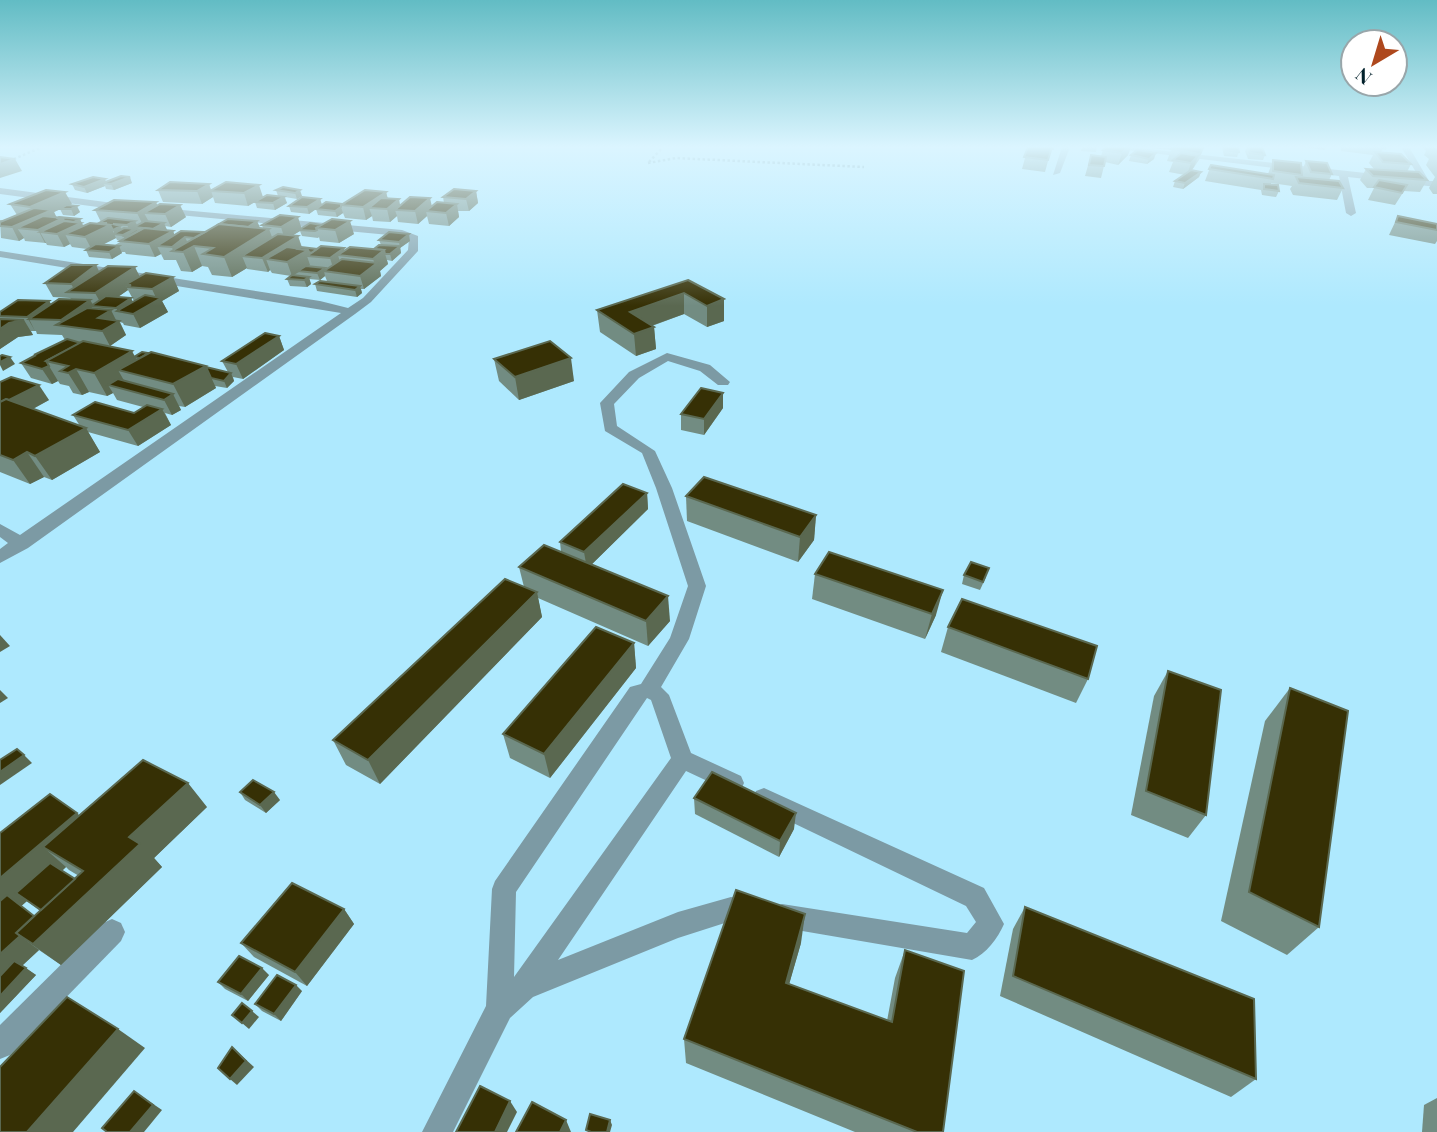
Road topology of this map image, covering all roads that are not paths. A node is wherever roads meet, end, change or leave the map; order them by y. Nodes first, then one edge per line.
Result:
1 (70, 200) edge
2 (1348, 200) edge
3 (134, 208) edge
4 (147, 209) edge
5 (1351, 213) dead end
6 (0, 254) edge
7 (351, 312) junction
8 (723, 382) dead end
9 (0, 529) edge
10 (22, 544) junction
11 (0, 557) edge
12 (648, 690) junction
13 (682, 759) junction
14 (112, 932) dead end
15 (524, 987) junction
16 (500, 1008) junction
17 (0, 1045) edge
18 (437, 1132) edge

1 - 3 street
2 - 5 street
4 - 7 street
6 - 7 street
7 - 10 street
8 - 12 street
9 - 10 street
10 - 11 street
12 - 13 street
12 - 16 street
13 - 15 street
13 - 15 street
14 - 17 street
15 - 16 street
16 - 18 street

